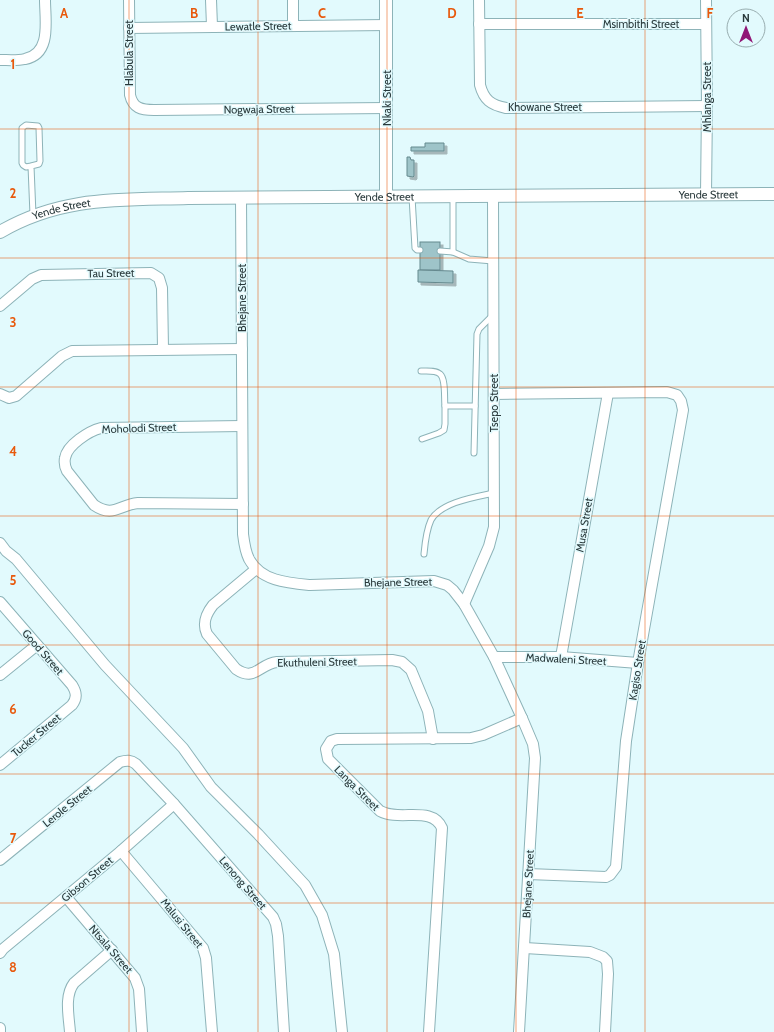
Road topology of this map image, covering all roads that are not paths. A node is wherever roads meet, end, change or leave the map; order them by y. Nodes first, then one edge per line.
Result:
1 (45, 0) edge
2 (129, 0) edge
3 (211, 0) edge
4 (293, 0) edge
5 (386, 0) edge
6 (479, 0) edge
7 (706, 0) edge
8 (479, 24) junction
9 (706, 24) junction
10 (293, 25) junction
11 (387, 25) junction
12 (212, 26) junction
13 (129, 28) junction
14 (0, 60) edge
15 (133, 104) joint
16 (707, 106) junction
17 (387, 108) junction
18 (31, 166) junction
19 (706, 194) junction
20 (774, 194) edge
21 (412, 196) junction
22 (453, 196) junction
23 (492, 196) junction
24 (386, 197) junction
25 (241, 198) junction
26 (34, 216) junction
27 (0, 232) edge
28 (420, 250) dead end
29 (440, 252) dead end
30 (453, 252) junction
31 (493, 261) junction
32 (0, 306) edge
33 (493, 315) junction
34 (163, 349) junction
35 (242, 349) junction
36 (421, 371) dead end
37 (608, 393) junction
38 (0, 394) edge
39 (494, 394) junction
40 (445, 406) junction
41 (475, 406) junction
42 (242, 426) junction
43 (422, 439) dead end
44 (474, 453) dead end
45 (494, 494) junction
46 (243, 504) junction
47 (0, 544) edge
48 (424, 554) dead end
49 (256, 569) junction
50 (0, 602) edge
51 (464, 604) junction
52 (37, 645) junction
53 (494, 657) junction
54 (561, 657) junction
55 (638, 663) junction
56 (0, 676) edge
57 (72, 705) joint
58 (522, 718) junction
59 (433, 739) junction
60 (136, 764) joint
61 (0, 765) edge
62 (174, 804) junction
63 (121, 851) junction
64 (0, 860) edge
65 (528, 874) junction
66 (66, 897) junction
67 (524, 948) junction
68 (112, 950) junction
69 (0, 953) edge
70 (0, 1028) edge
71 (0, 1032) edge
72 (70, 1032) edge
73 (142, 1032) edge
74 (212, 1032) edge
75 (284, 1032) edge
76 (342, 1032) edge
77 (429, 1032) edge
78 (519, 1032) edge
79 (605, 1032) edge

1 - 14 street
2 - 13 street, Hlabula Street
3 - 12 street
4 - 10 street
5 - 11 street, Nkaki Street
6 - 8 street, Khowane Street
7 - 9 street, Mhlanga Street
8 - 9 street, Msimbithi Street
8 - 16 street, Khowane Street
9 - 16 street, Mhlanga Street
10 - 11 street, Lewatle Street
10 - 12 street, Lewatle Street
11 - 17 street, Nkaki Street
12 - 13 street, Lewatle Street
13 - 15 street, Hlabula Street
15 - 17 street, Nogwaja Street
16 - 19 street, Mhlanga Street
17 - 24 street, Nkaki Street
18 - 18 lane
18 - 26 lane
19 - 20 street, Yende Street
19 - 23 street, Yende Street
21 - 22 street, Yende Street
21 - 24 street, Yende Street
21 - 28 lane
22 - 23 street, Yende Street
22 - 30 lane
23 - 31 street, Tsepo Street
24 - 25 street, Yende Street
25 - 26 street, Yende Street
25 - 35 street, Bhejane Street
26 - 27 street, Yende Street
29 - 30 lane
30 - 31 lane
31 - 33 street, Tsepo Street
32 - 34 street, Tau Street
33 - 39 street, Tsepo Street
33 - 41 lane
34 - 35 street
34 - 38 street
35 - 42 street, Bhejane Street
36 - 40 lane
37 - 39 street
37 - 54 street, Musa Street
37 - 55 street, Kagiso Street
39 - 45 street, Tsepo Street
40 - 41 lane
40 - 43 lane
41 - 44 lane
42 - 46 street, Bhejane Street
42 - 46 street, Moholodi Street
45 - 48 lane
45 - 51 street, Tsepo Street
46 - 49 street, Bhejane Street
47 - 76 street
49 - 51 street, Bhejane Street
49 - 59 street, Ekuthuleni Street
50 - 52 street, Good Street
51 - 53 street, Bhejane Street
52 - 56 street
52 - 57 street, Good Street
53 - 54 street, Madwaleni Street
53 - 58 street, Bhejane Street
54 - 55 street, Madwaleni Street
55 - 65 street, Kagiso Street
57 - 61 street, Tucker Street
58 - 59 street, Langa Street
58 - 65 street, Bhejane Street
59 - 77 street, Langa Street
60 - 62 street, Lenong Street
60 - 64 street, Lerole Street
62 - 63 street, Gibson Street
62 - 75 street, Lenong Street
63 - 66 street, Gibson Street
63 - 74 street, Malusi Street
65 - 67 street, Bhejane Street
66 - 68 street, Ntsala Street
66 - 69 street, Gibson Street
67 - 78 street, Bhejane Street
67 - 79 street
68 - 72 street
68 - 73 street, Ntsala Street
70 - 71 street

